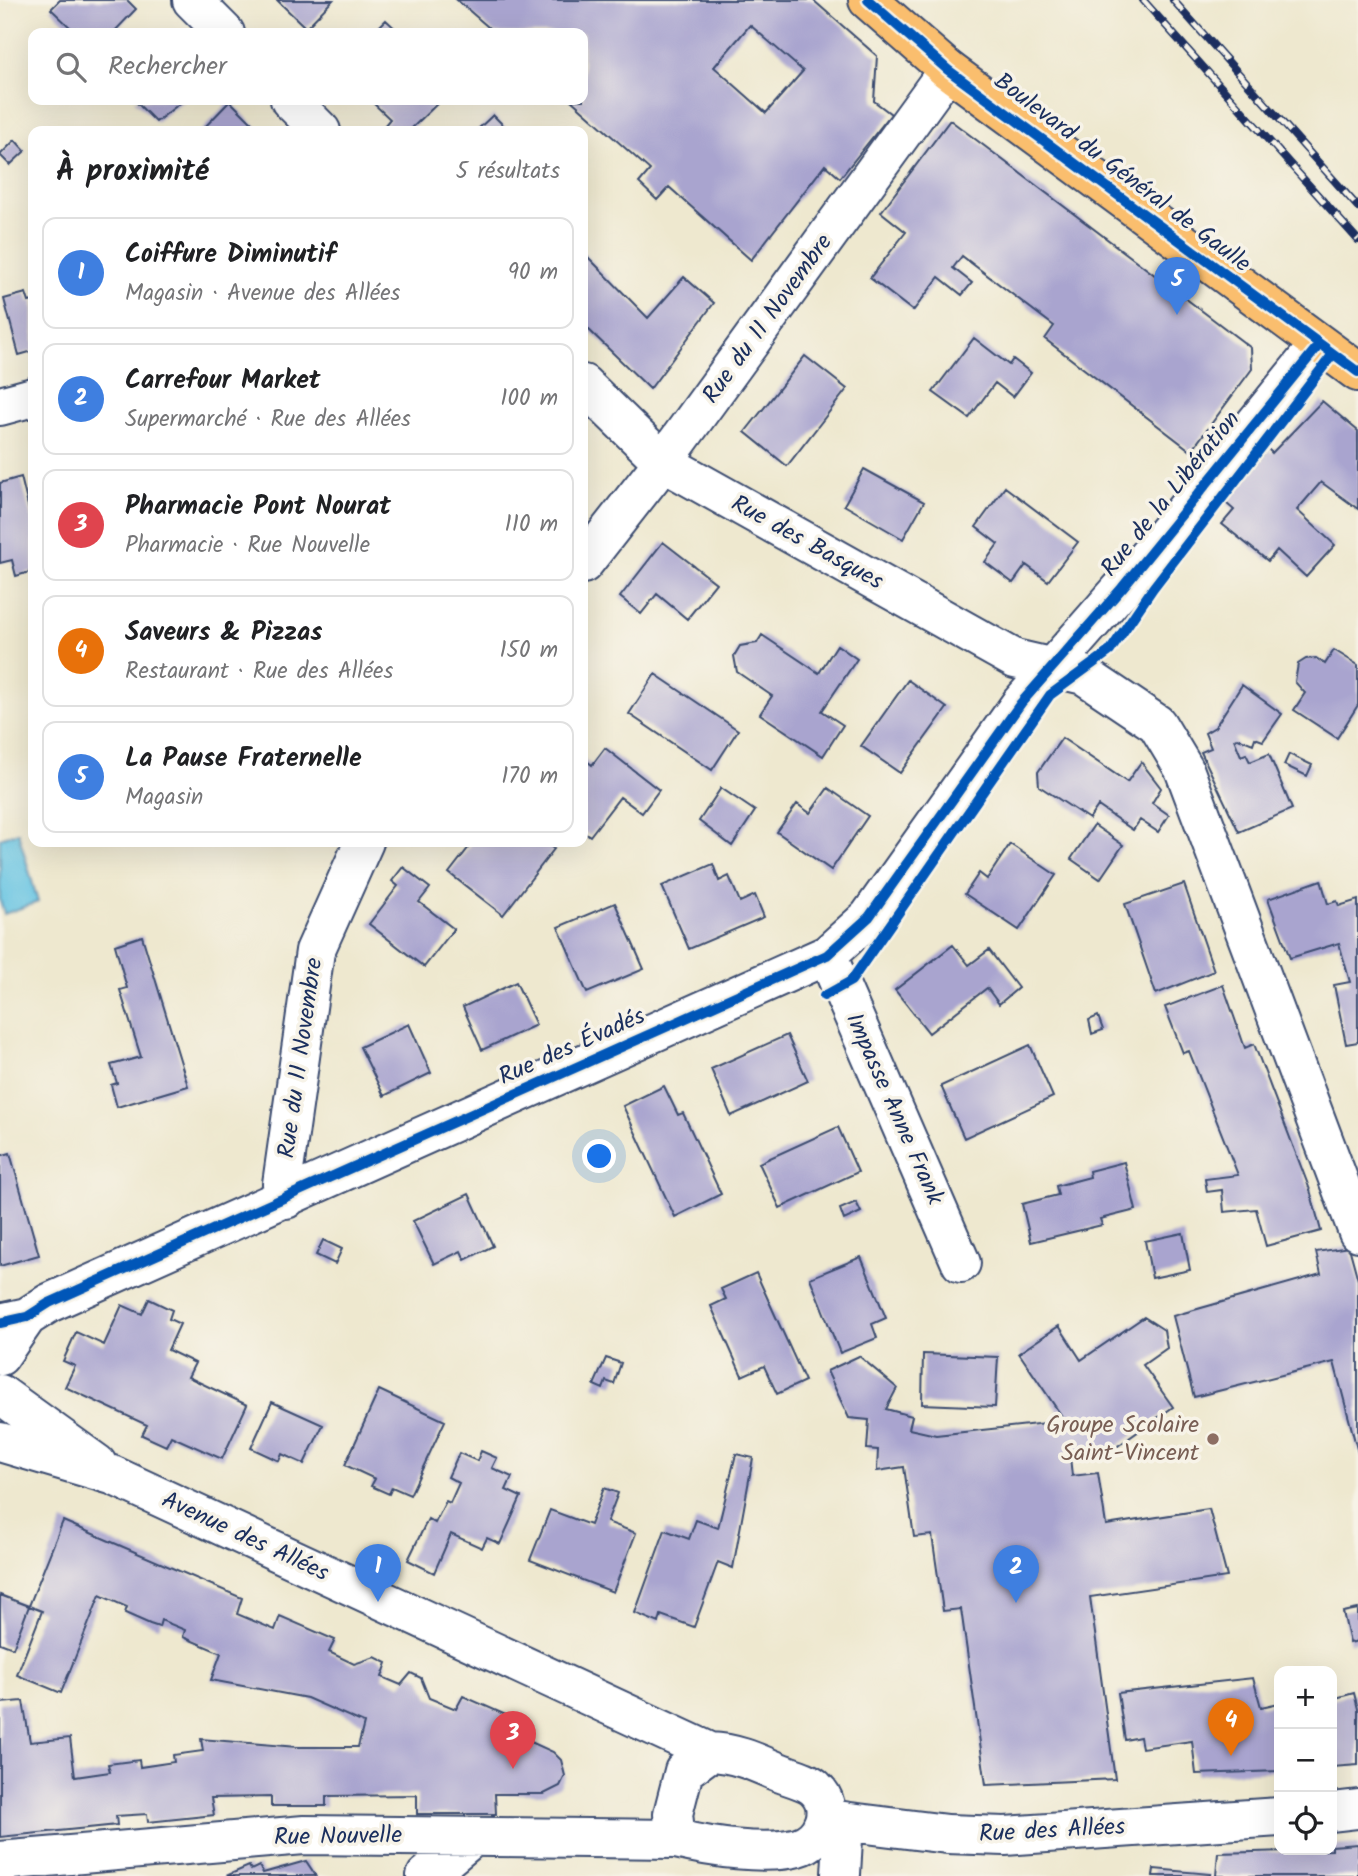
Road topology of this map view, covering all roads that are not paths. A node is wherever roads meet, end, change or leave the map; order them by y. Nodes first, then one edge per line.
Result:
1 (192, 0) edge
2 (868, 0) edge
3 (220, 28) edge
4 (948, 70) junction
5 (295, 105) edge
6 (316, 126) edge
7 (1319, 345) junction
8 (1358, 372) edge
9 (588, 389) edge
10 (28, 398) edge
11 (0, 406) edge
12 (663, 463) junction
13 (588, 558) edge
14 (1053, 668) junction
15 (363, 847) edge
16 (827, 955) junction
17 (286, 1199) junction
18 (1358, 1232) edge
19 (961, 1263) dead end
20 (14, 1320) edge
21 (0, 1356) edge
22 (0, 1394) edge
23 (0, 1442) edge
24 (112, 1475) junction
25 (697, 1761) junction
26 (1358, 1809) edge
27 (1337, 1811) edge
28 (1274, 1817) edge
29 (828, 1827) junction
30 (473, 1837) junction
31 (676, 1839) junction
32 (0, 1861) edge
33 (841, 1875) edge
34 (426, 1876) edge

1 - 3 street
2 - 4 main road, Boulevard du Général de Gaulle
4 - 7 main road, Boulevard du Général de Gaulle
4 - 12 street, Rue du 11 Novembre
5 - 6 street
7 - 8 main road, Boulevard du Général de Gaulle
7 - 14 street, Rue de la Libération
9 - 12 street, Rue des Basques
10 - 11 street
12 - 13 street, Rue du 11 Novembre
12 - 14 street, Rue des Basques
14 - 16 street, Rue des Évadés
14 - 18 street
15 - 17 street, Rue du 11 Novembre
16 - 17 street, Rue des Évadés
16 - 19 street, Impasse Anne Frank
17 - 20 street, Rue des Évadés
20 - 21 street
22 - 24 street, Avenue des Allées
23 - 24 street, Avenue des Allées
24 - 25 street, Avenue des Allées
25 - 29 street
25 - 31 street
26 - 27 street
28 - 29 street, Rue des Allées
29 - 31 street, Rue des Allées
29 - 33 street
30 - 31 street, Rue Nouvelle
30 - 32 street, Rue Nouvelle
30 - 34 street

